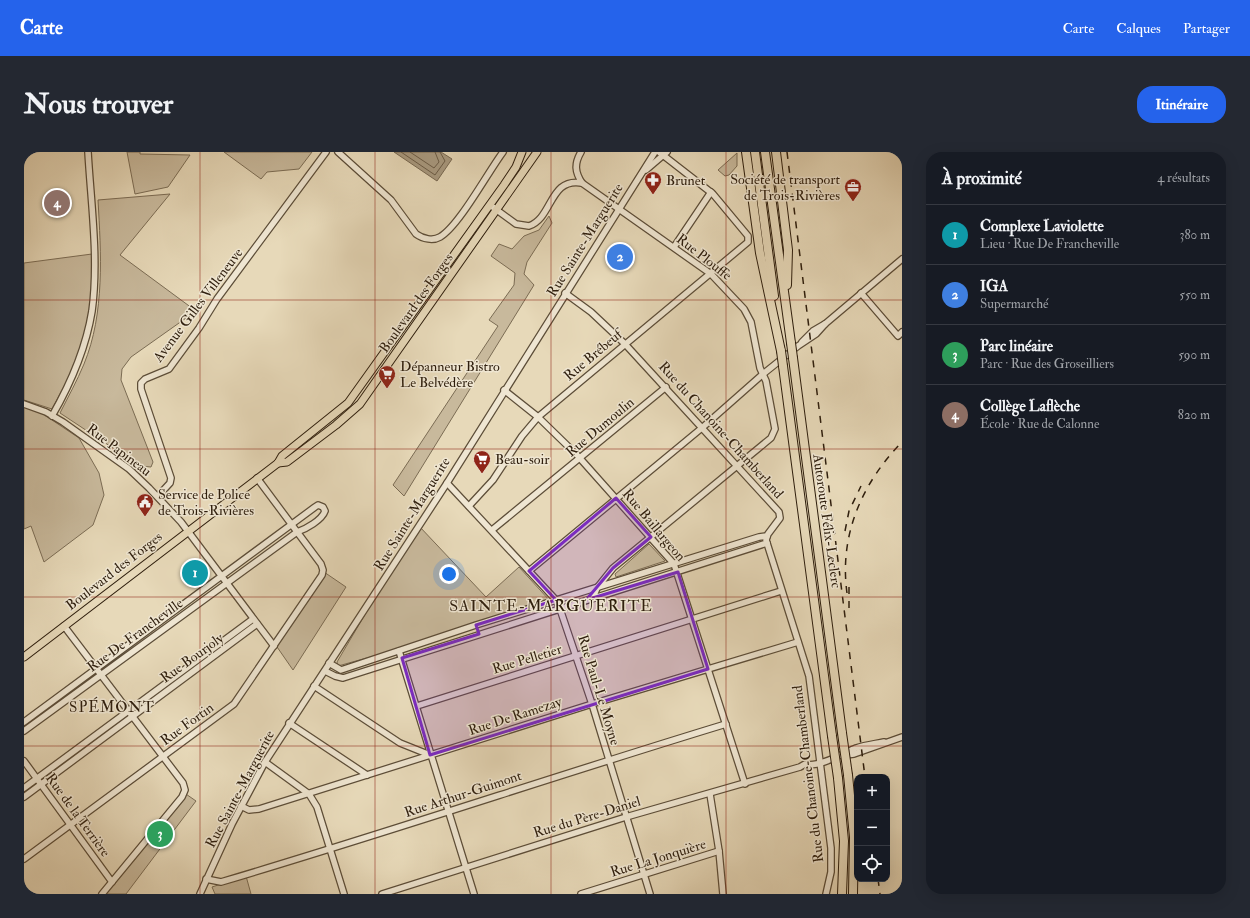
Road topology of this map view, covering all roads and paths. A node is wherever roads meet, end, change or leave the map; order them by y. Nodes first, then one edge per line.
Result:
1 (88, 152) edge
2 (326, 152) edge
3 (338, 152) edge
4 (503, 152) edge
5 (522, 152) edge
6 (528, 152) edge
7 (581, 152) edge
8 (655, 152) edge
9 (746, 152) edge
10 (755, 152) edge
11 (765, 152) edge
12 (776, 152) edge
13 (537, 153) edge
14 (663, 153) edge
15 (641, 174) junction
16 (582, 183) junction
17 (711, 192) junction
18 (490, 205) junction
19 (619, 208) junction
20 (497, 210) junction
21 (674, 247) junction
22 (902, 259) edge
23 (711, 274) junction
24 (565, 293) junction
25 (861, 294) junction
26 (787, 316) junction
27 (405, 324) junction
28 (413, 329) junction
29 (900, 334) edge
30 (625, 344) junction
31 (794, 345) junction
32 (781, 351) junction
33 (763, 374) junction
34 (666, 387) junction
35 (504, 390) junction
36 (356, 393) junction
37 (364, 399) junction
38 (24, 404) edge
39 (52, 416) junction
40 (538, 417) junction
41 (703, 427) junction
42 (580, 459) junction
43 (278, 464) junction
44 (737, 466) junction
45 (257, 478) junction
46 (447, 483) junction
47 (158, 496) junction
48 (616, 498) junction
49 (469, 506) junction
50 (292, 524) junction
51 (492, 530) junction
52 (188, 531) junction
53 (298, 532) junction
54 (651, 536) junction
55 (767, 536) junction
56 (767, 543) junction
57 (674, 564) junction
58 (529, 571) junction
59 (678, 572) junction
60 (222, 576) junction
61 (227, 583) junction
62 (597, 588) junction
63 (781, 591) junction
64 (594, 598) junction
65 (556, 600) junction
66 (560, 609) junction
67 (253, 619) junction
68 (693, 620) junction
69 (257, 624) junction
70 (476, 625) junction
71 (64, 626) junction
72 (479, 634) junction
73 (798, 642) junction
74 (274, 646) junction
75 (399, 651) junction
76 (577, 656) junction
77 (24, 657) edge
78 (402, 658) junction
79 (329, 663) junction
80 (97, 668) junction
81 (708, 669) junction
82 (325, 671) junction
83 (102, 674) junction
84 (314, 686) junction
85 (592, 704) junction
86 (417, 706) junction
87 (129, 710) junction
88 (133, 716) junction
89 (24, 722) edge
90 (290, 723) junction
91 (726, 724) junction
92 (24, 731) edge
93 (902, 737) edge
94 (430, 755) junction
95 (163, 756) junction
96 (608, 760) junction
97 (24, 761) edge
98 (265, 762) junction
99 (820, 762) junction
100 (367, 775) junction
101 (37, 779) junction
102 (41, 784) junction
103 (745, 784) junction
104 (24, 788) edge
105 (309, 794) junction
106 (710, 794) junction
107 (24, 797) edge
108 (241, 806) junction
109 (448, 812) junction
110 (626, 817) junction
111 (70, 825) junction
112 (330, 850) junction
113 (719, 851) junction
114 (24, 859) edge
115 (465, 868) junction
116 (644, 875) junction
117 (206, 879) junction
118 (112, 882) junction
119 (102, 894) edge
120 (200, 894) edge
121 (344, 894) edge
122 (382, 894) edge
123 (474, 894) edge
124 (581, 894) edge
125 (650, 894) edge
126 (723, 894) edge
127 (826, 894) edge
128 (842, 894) edge
129 (853, 894) edge

1 - 39 street
2 - 47 street, Avenue Gilles Villeneuve
3 - 4 street
5 - 18 main road, Boulevard des Forges
6 - 13 main road
7 - 16 street
8 - 15 street, Rue Sainte-Marguerite
9 - 32 highway
10 - 32 highway, Autoroute Félix-Leclerc
11 - 26 highway, Autoroute Félix-Leclerc
12 - 26 highway
13 - 20 main road, Boulevard des Forges
14 - 15 street
14 - 17 street
15 - 19 street, Rue Sainte-Marguerite
16 - 19 street, Rue Plouffe
16 - 20 street
17 - 21 street
17 - 23 street, Rue Brébeuf
18 - 20 street
18 - 27 main road, Boulevard des Forges
19 - 21 street, Rue Plouffe
19 - 24 street, Rue Sainte-Marguerite
20 - 28 main road, Boulevard des Forges
21 - 23 street, Rue Plouffe
22 - 25 street
23 - 30 street, Rue Brébeuf
23 - 33 street, Rue Plouffe
24 - 30 street, Rue du Chanoine-Chamberland
24 - 35 street, Rue Sainte-Marguerite
25 - 29 street
25 - 31 street
26 - 31 highway, Autoroute Félix-Leclerc
27 - 28 main road
27 - 36 main road, Boulevard des Forges
28 - 37 main road, Boulevard des Forges
30 - 34 street, Rue du Chanoine-Chamberland
30 - 40 street, Rue Brébeuf
31 - 33 street
31 - 129 highway, Autoroute Félix-Leclerc, bridge
32 - 128 highway, Autoroute Félix-Leclerc, bridge
33 - 41 street
33 - 44 street, Rue Plouffe
34 - 41 street, Rue du Chanoine-Chamberland
34 - 42 street, Rue Dumoulin
35 - 40 street, Rue Baillargeon
35 - 46 street, Rue Sainte-Marguerite
36 - 37 main road
36 - 43 main road, Boulevard des Forges
37 - 43 main road, Boulevard des Forges
38 - 39 street, Rue Papineau
39 - 47 street, Rue Papineau
40 - 42 street, Rue Baillargeon
40 - 49 street, Rue Brébeuf
41 - 44 street, Rue du Chanoine-Chamberland
41 - 48 street
42 - 48 street, Rue Baillargeon
42 - 51 street, Rue Dumoulin
43 - 45 main road, Boulevard des Forges
44 - 54 street
44 - 55 street, Rue du Chanoine-Chamberland
45 - 50 street
45 - 52 main road, Boulevard des Forges
46 - 49 street, Rue Paul-Le Moyne
46 - 79 street, Rue Sainte-Marguerite
47 - 52 street, Rue Papineau
48 - 54 street, Rue Baillargeon
48 - 58 street
49 - 51 street, Rue Paul-Le Moyne
50 - 53 street
50 - 53 street, Rue De Francheville
50 - 60 street, Rue De Francheville
51 - 58 street, Rue Paul-Le Moyne
52 - 60 street, Rue Papineau
52 - 71 main road, Boulevard des Forges
53 - 61 street, Rue De Francheville
53 - 74 street, Rue Fortin
54 - 57 street, Rue Baillargeon
54 - 62 street
55 - 56 street, Rue du Chanoine-Chamberland
55 - 57 street
56 - 59 street
56 - 63 street, Rue du Chanoine-Chamberland
57 - 59 street, Rue Baillargeon
57 - 62 street
58 - 65 street, Rue Paul-Le Moyne
59 - 64 street
59 - 68 street, Rue Baillargeon
60 - 61 street, Rue Papineau
60 - 80 street, Rue De Francheville
61 - 67 street, Rue Papineau
61 - 83 street, Rue De Francheville
62 - 64 street
62 - 65 street
63 - 68 street, Rue Pelletier
63 - 73 street, Rue du Chanoine-Chamberland
64 - 66 street
65 - 66 street, Rue Paul-Le Moyne
65 - 70 street
66 - 72 street
66 - 76 street, Rue Paul-Le Moyne
67 - 69 street, Rue Papineau
67 - 87 street, Rue Bourjoly
68 - 76 street, Rue Pelletier
68 - 81 street, Rue Baillargeon
69 - 74 street, Rue Papineau
69 - 88 street, Rue Bourjoly
70 - 72 street
70 - 75 street
71 - 77 main road, Boulevard des Forges
71 - 80 street
72 - 78 street
73 - 81 street, Rue De Ramezay
73 - 99 street, Rue du Chanoine-Chamberland
74 - 95 street, Rue Fortin
75 - 78 street
75 - 79 street
76 - 85 street, Rue Paul-Le Moyne
76 - 86 street, Rue Pelletier
78 - 82 street
78 - 86 street
79 - 82 street, Rue Sainte-Marguerite
80 - 83 street
80 - 89 street, Rue De Francheville
81 - 85 street, Rue De Ramezay
81 - 91 street, Rue Baillargeon
82 - 84 street, Rue Sainte-Marguerite
83 - 87 street
83 - 92 street, Rue De Francheville
84 - 90 street, Rue Sainte-Marguerite
84 - 94 street
85 - 94 street, Rue De Ramezay
85 - 96 street, Rue Paul-Le Moyne
86 - 94 street
87 - 88 street
87 - 101 street, Rue Bourjoly
88 - 95 street
88 - 102 street, Rue Bourjoly
90 - 98 street, Rue Sainte-Marguerite
90 - 100 street
91 - 96 street, Rue Arthur-Guimont
91 - 103 street, Rue Baillargeon
93 - 99 street, Rue du Père-Daniel
94 - 100 street, Rue De Ramezay
94 - 109 street
95 - 111 street, Rue Fortin
95 - 118 street
96 - 109 street, Rue Arthur-Guimont
96 - 110 street, Rue Paul-Le Moyne
97 - 101 street, Rue de la Terrière
98 - 105 street
98 - 108 street, Rue Sainte-Marguerite
99 - 103 street, Rue du Père-Daniel
99 - 127 street, Rue du Chanoine-Chamberland
100 - 105 street, Rue De Ramezay
101 - 102 street, Rue de la Terrière
101 - 104 street, Rue Bourjoly
102 - 107 street, Rue Bourjoly
102 - 111 street, Rue de la Terrière
103 - 106 street, Rue du Père-Daniel
105 - 108 street, Rue De Ramezay
105 - 112 street
106 - 110 street, Rue du Père-Daniel
106 - 113 street
108 - 117 street, Rue Sainte-Marguerite
109 - 112 street, Rue Arthur-Guimont
109 - 115 street
110 - 115 street, Rue du Père-Daniel
110 - 116 street, Rue Paul-Le Moyne
111 - 114 street, Rue Fortin
111 - 118 street, Rue de la Terrière
112 - 117 street, Rue Arthur-Guimont
112 - 121 street
113 - 116 street, Rue La Jonquière
113 - 126 street
115 - 122 street, Rue du Père-Daniel
115 - 123 street
116 - 124 street, Rue La Jonquière
116 - 125 street, Rue Paul-Le Moyne
117 - 120 street, Rue Sainte-Marguerite
118 - 119 street

